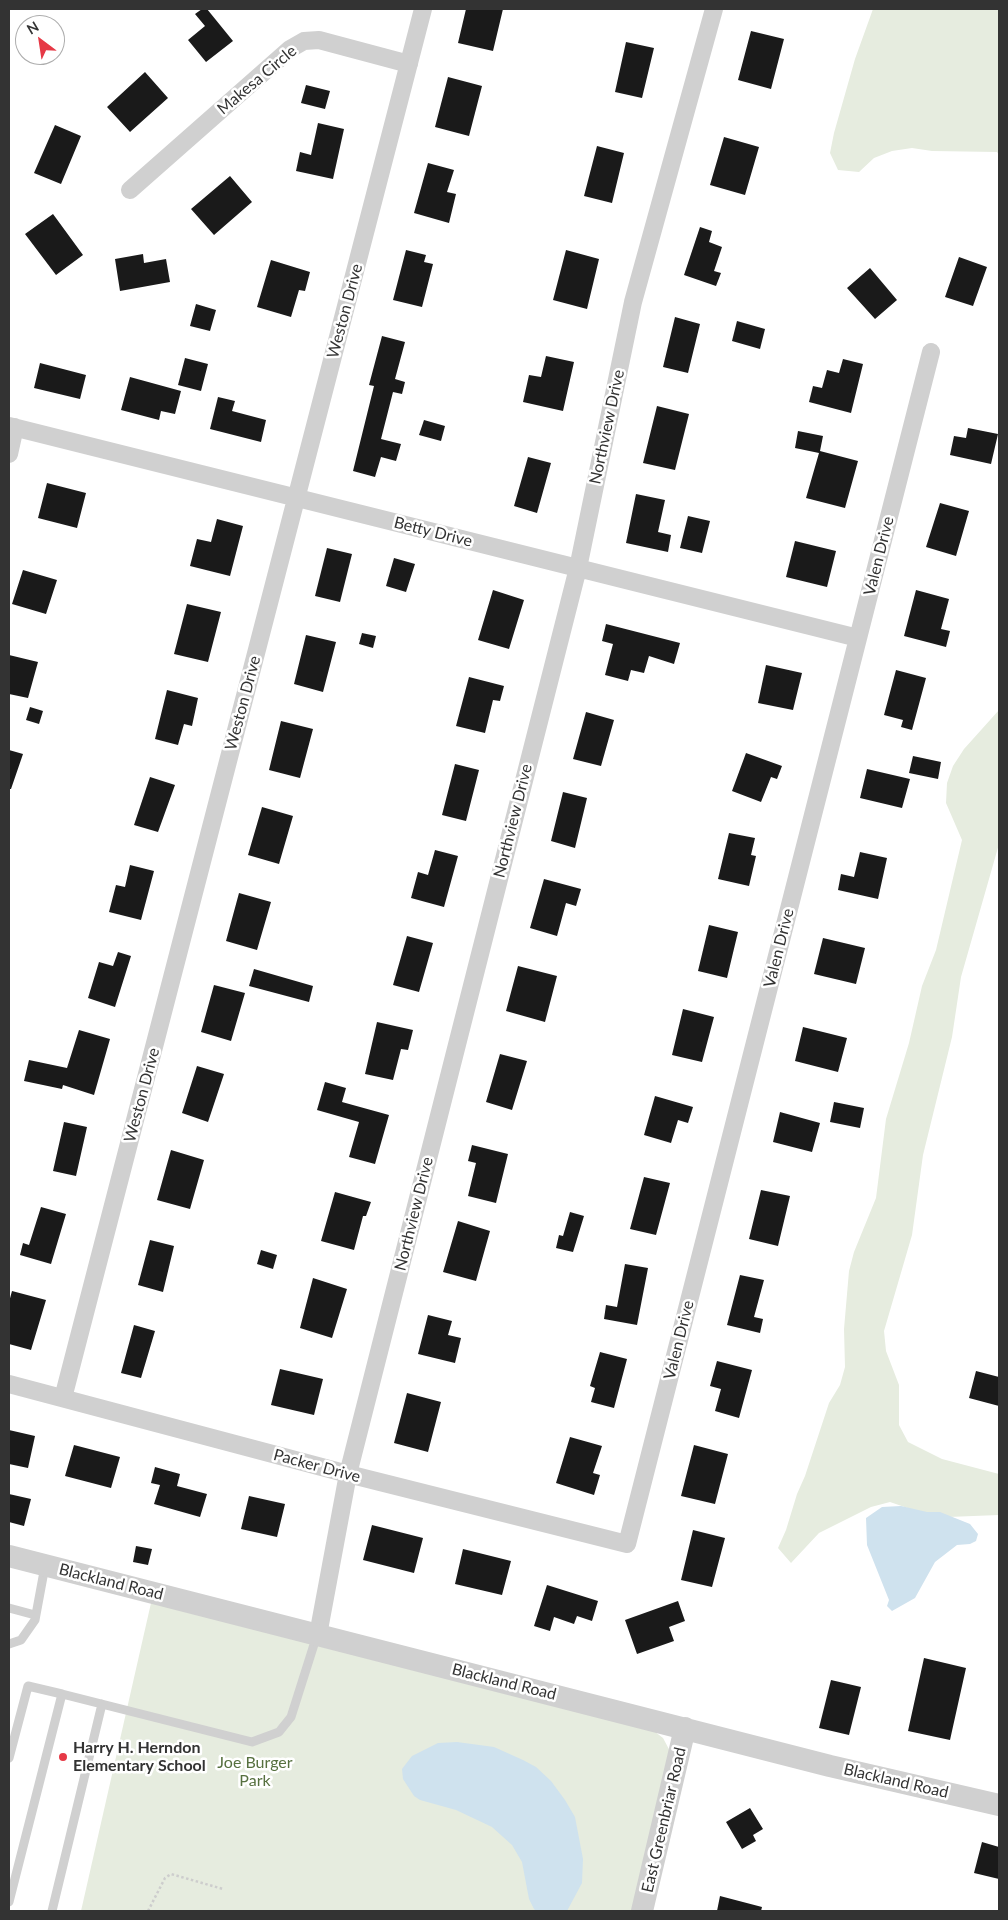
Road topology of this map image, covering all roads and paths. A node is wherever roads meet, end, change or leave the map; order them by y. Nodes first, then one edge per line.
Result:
1 (423, 9) edge
2 (714, 9) edge
3 (409, 64) junction
4 (130, 190) dead end
5 (931, 352) dead end
6 (12, 426) edge
7 (9, 454) edge
8 (296, 498) junction
9 (578, 568) junction
10 (858, 638) junction
11 (9, 1384) edge
12 (63, 1398) junction
13 (348, 1474) junction
14 (627, 1544) joint
15 (9, 1556) edge
16 (45, 1565) junction
17 (9, 1608) edge
18 (35, 1615) junction
19 (318, 1635) junction
20 (9, 1644) edge
21 (62, 1694) junction
22 (102, 1704) junction
23 (685, 1728) junction
24 (9, 1758) edge
25 (999, 1805) edge
26 (224, 1889) dead end
27 (9, 1902) edge
28 (52, 1911) edge
29 (148, 1911) edge
30 (642, 1911) edge

1 - 3 street, Weston Drive
2 - 9 street, Northview Drive
3 - 4 street, Makesa Circle
3 - 8 street, Weston Drive
5 - 10 street, Valen Drive
6 - 7 street
6 - 8 street, Betty Drive
8 - 9 street, Betty Drive
8 - 12 street, Weston Drive
9 - 10 street, Betty Drive
9 - 13 street, Northview Drive
10 - 14 street, Valen Drive
11 - 12 street, Packer Drive
12 - 13 street, Packer Drive
13 - 14 street, Packer Drive
13 - 19 street, Northview Drive
15 - 16 street, Blackland Road
16 - 18 lane
16 - 19 street, Blackland Road
17 - 18 lane
18 - 20 lane
19 - 22 lane
19 - 23 street, Blackland Road
21 - 22 lane
21 - 24 lane
21 - 27 lane
22 - 28 lane
23 - 25 street, Blackland Road
23 - 30 street, East Greenbriar Road
26 - 29 path

